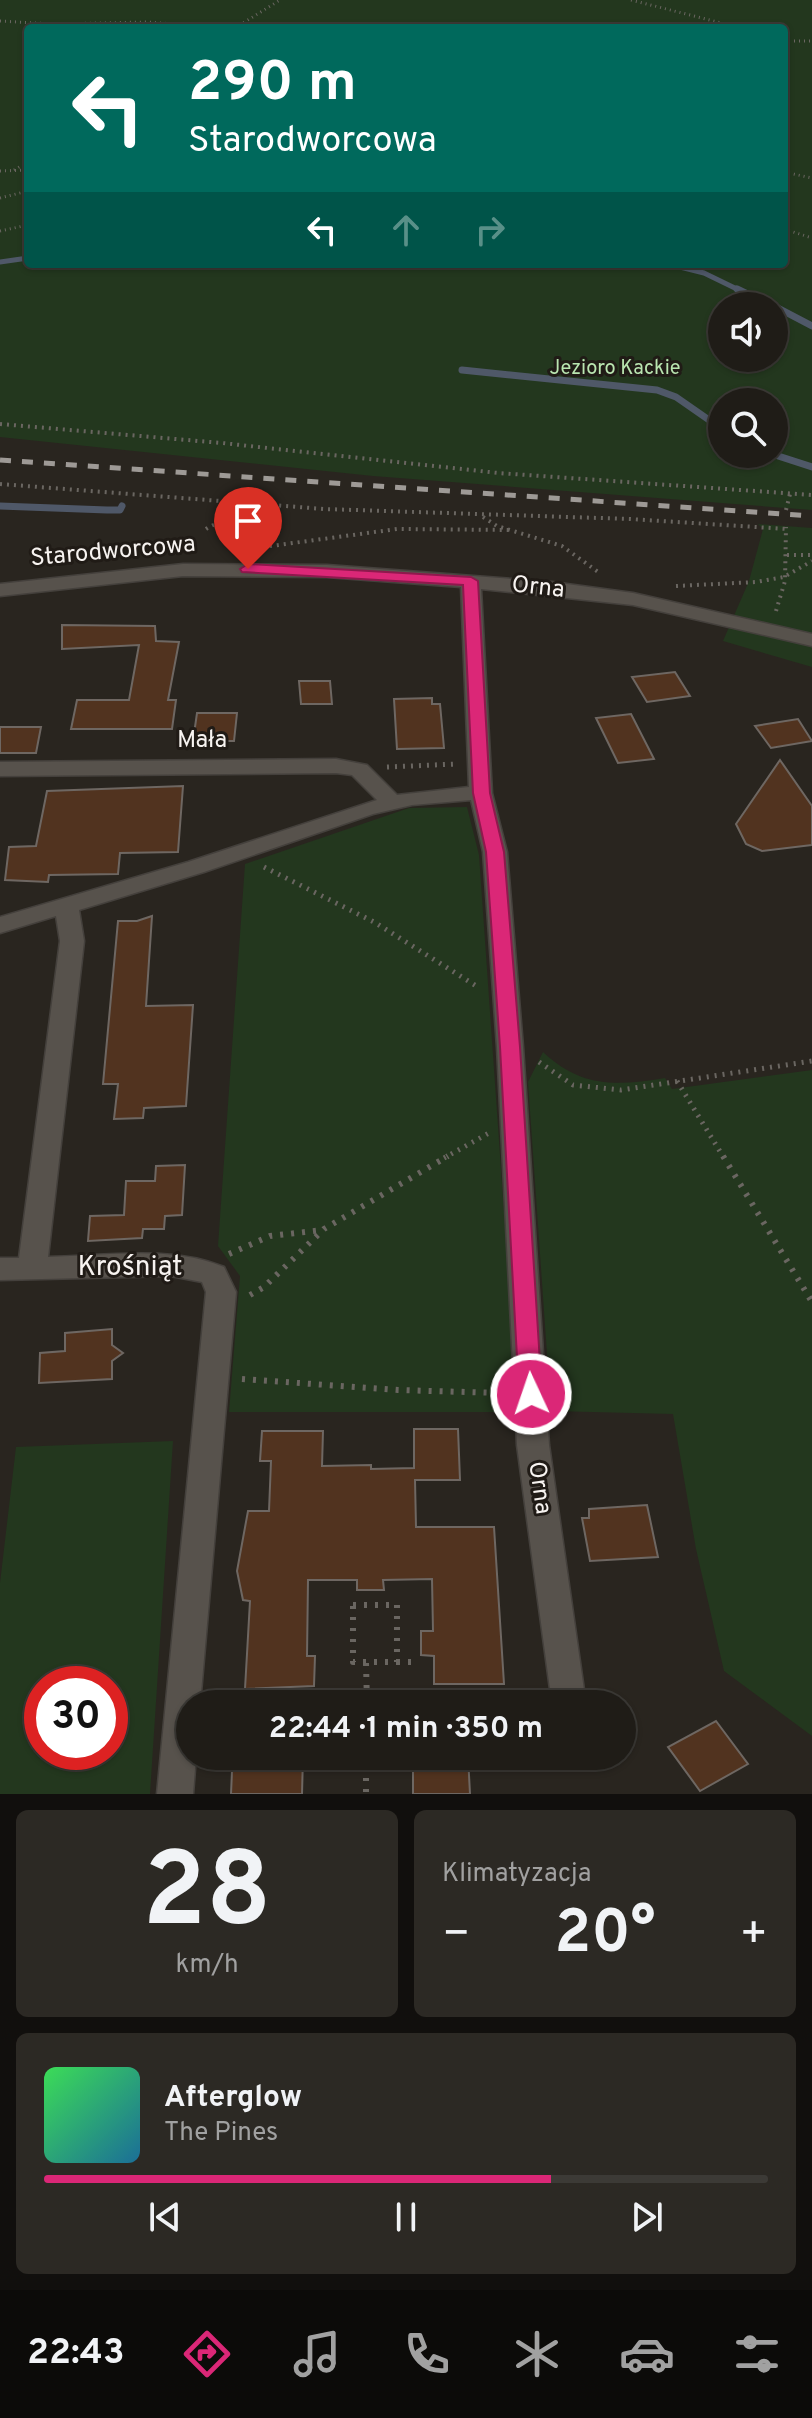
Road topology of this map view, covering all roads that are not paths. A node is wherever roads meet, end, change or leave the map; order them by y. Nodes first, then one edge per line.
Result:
1 (471, 581) junction
2 (0, 590) edge
3 (812, 640) edge
4 (0, 769) edge
5 (481, 793) junction
6 (392, 802) junction
7 (66, 906) junction
8 (0, 925) edge
9 (32, 1268) junction
10 (0, 1269) edge
11 (567, 1690) edge
12 (175, 1794) edge

1 - 2 street, Starodworcowa
1 - 3 street, Orna
1 - 5 street, Orna
4 - 6 street, Mała
5 - 6 street
5 - 11 street, Orna
6 - 7 street
7 - 8 street
7 - 9 street
9 - 10 street, Krośniąt
9 - 12 street, Krośniąt

